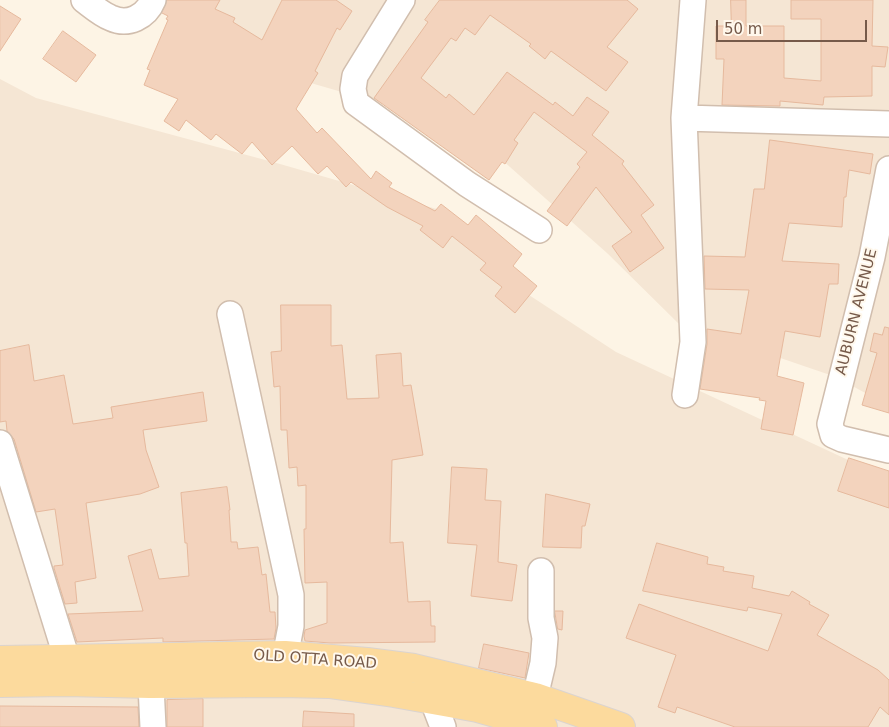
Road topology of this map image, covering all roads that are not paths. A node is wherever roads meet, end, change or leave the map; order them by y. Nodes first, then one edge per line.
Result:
1 (84, 0) edge
2 (153, 0) edge
3 (402, 0) edge
4 (694, 0) edge
5 (684, 118) junction
6 (889, 124) edge
7 (889, 168) edge
8 (539, 230) dead end
9 (230, 314) dead end
10 (685, 395) dead end
11 (0, 443) edge
12 (889, 450) edge
13 (541, 571) dead end
14 (285, 655) junction
15 (149, 657) junction
16 (66, 659) junction
17 (0, 660) edge
18 (280, 682) junction
19 (0, 683) edge
20 (150, 684) junction
21 (535, 697) junction
22 (433, 701) junction
23 (153, 727) edge
24 (443, 727) edge
25 (543, 727) edge
26 (621, 727) edge

1 - 2 street
3 - 8 street
4 - 5 street
5 - 6 street
5 - 10 street
7 - 12 street, AUBURN AVENUE
9 - 14 street
11 - 16 street
13 - 21 street
14 - 15 main road, OLD OTTA ROAD
14 - 18 street
14 - 21 main road, OLD OTTA ROAD
15 - 16 main road, OLD OTTA ROAD
15 - 20 street
16 - 17 main road, OLD OTTA ROAD
18 - 20 main road, OLD OTTA ROAD
18 - 22 main road, OLD OTTA ROAD
19 - 20 main road, OLD OTTA ROAD
20 - 23 street
21 - 26 main road, OLD OTTA ROAD
22 - 24 street
22 - 25 main road, OLD OTTA ROAD

